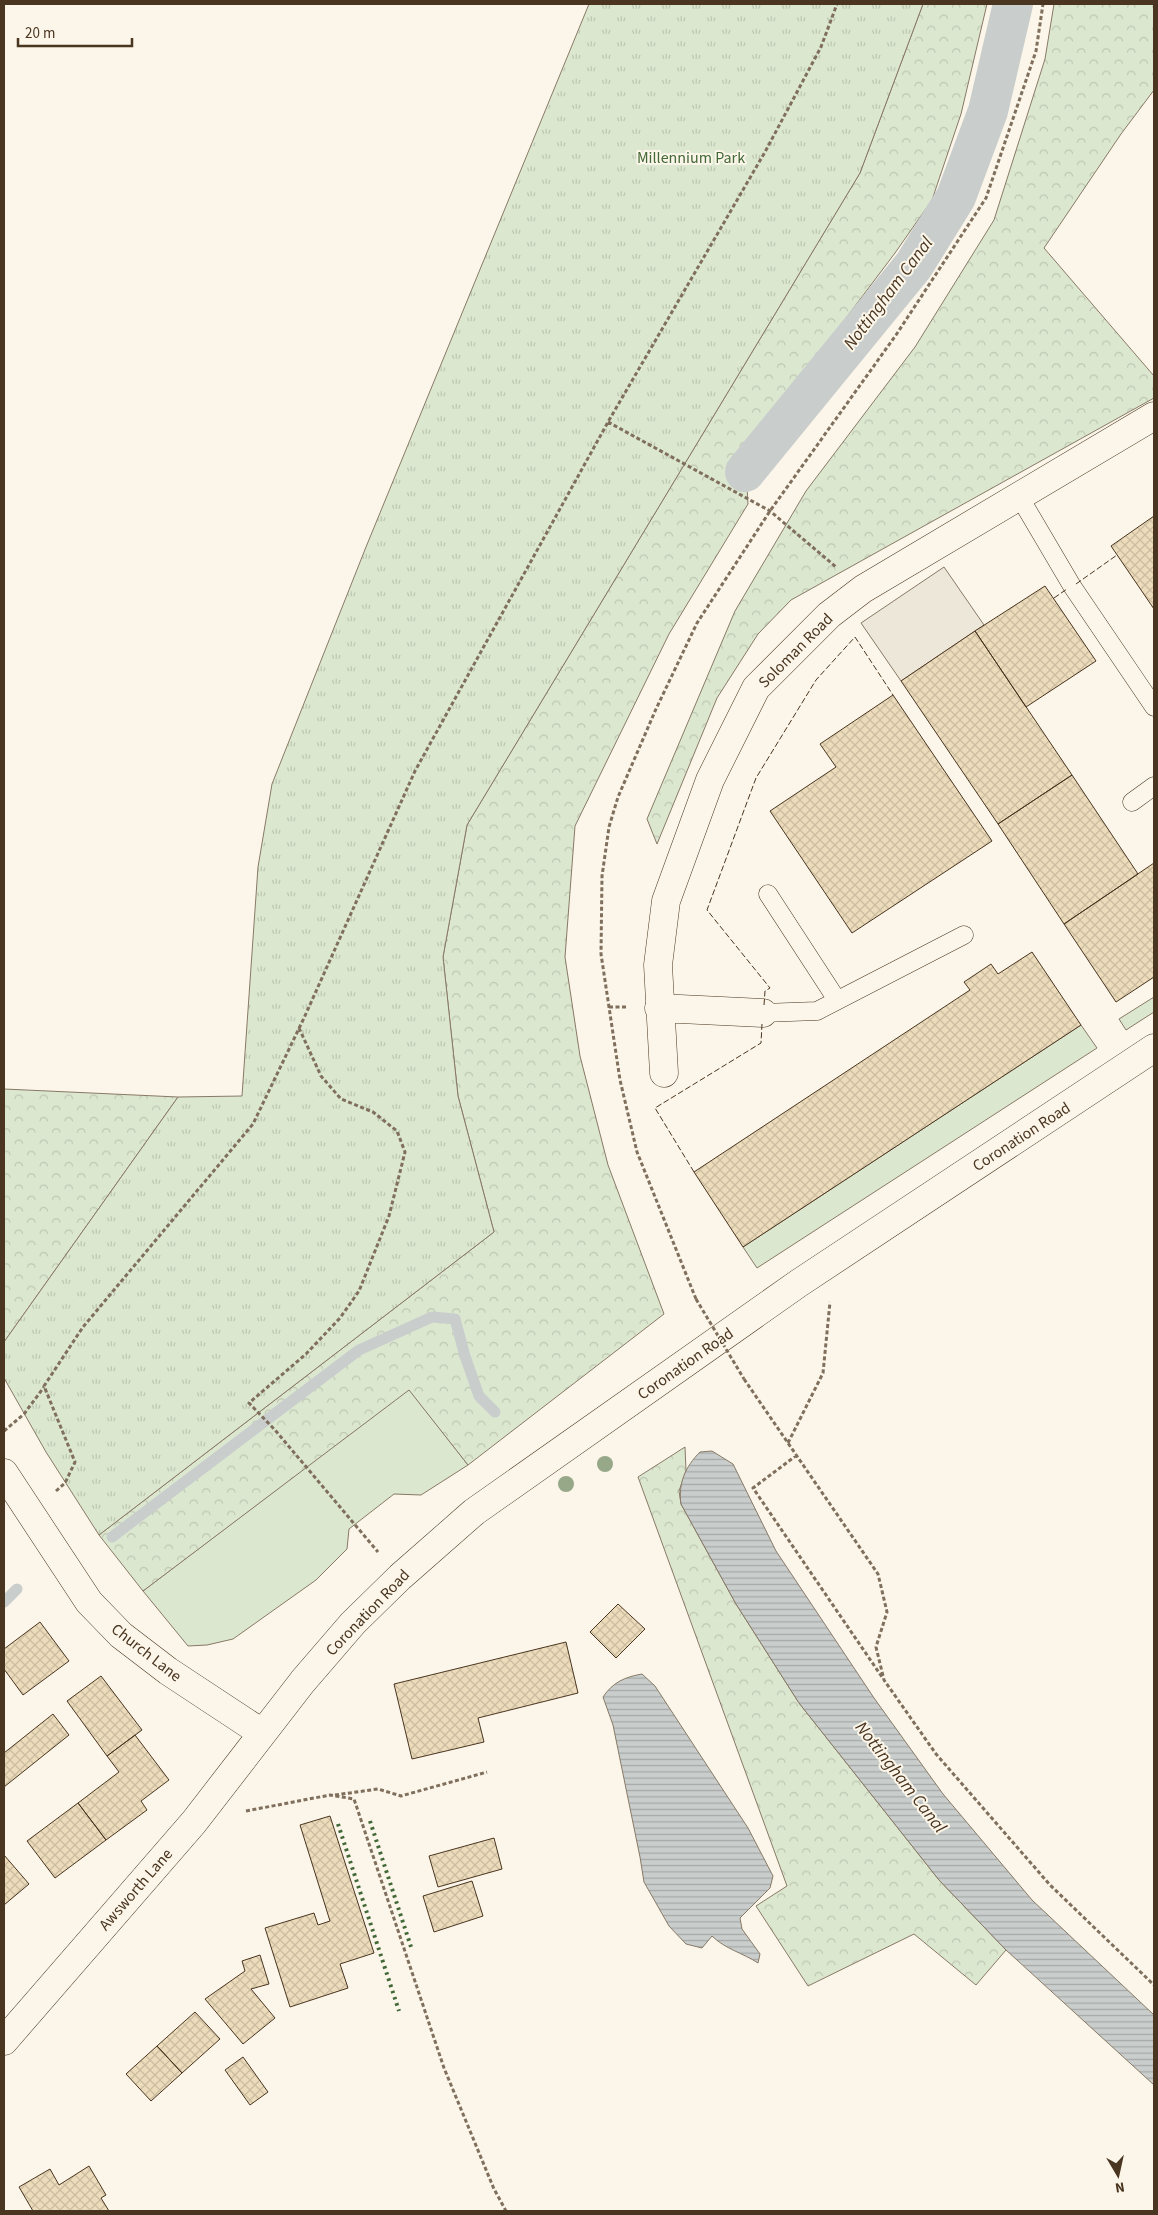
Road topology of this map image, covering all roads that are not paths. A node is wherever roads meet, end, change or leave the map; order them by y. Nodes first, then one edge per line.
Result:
1 (1154, 416) edge
2 (1019, 496) junction
3 (1154, 707) edge
4 (1154, 786) edge
5 (1132, 802) dead end
6 (768, 894) dead end
7 (964, 935) dead end
8 (837, 1000) junction
9 (659, 1008) junction
10 (763, 1014) joint
11 (1154, 1048) edge
12 (664, 1074) dead end
13 (4, 1473) edge
14 (262, 1733) junction
15 (4, 2041) edge

1 - 2 street, Soloman Road
2 - 3 lane
2 - 9 street, Soloman Road
4 - 5 lane
6 - 8 lane
7 - 8 lane
8 - 10 lane
9 - 10 street
9 - 12 street, Soloman Road
11 - 14 street, Coronation Road
13 - 14 street, Church Lane
14 - 15 street, Awsworth Lane

